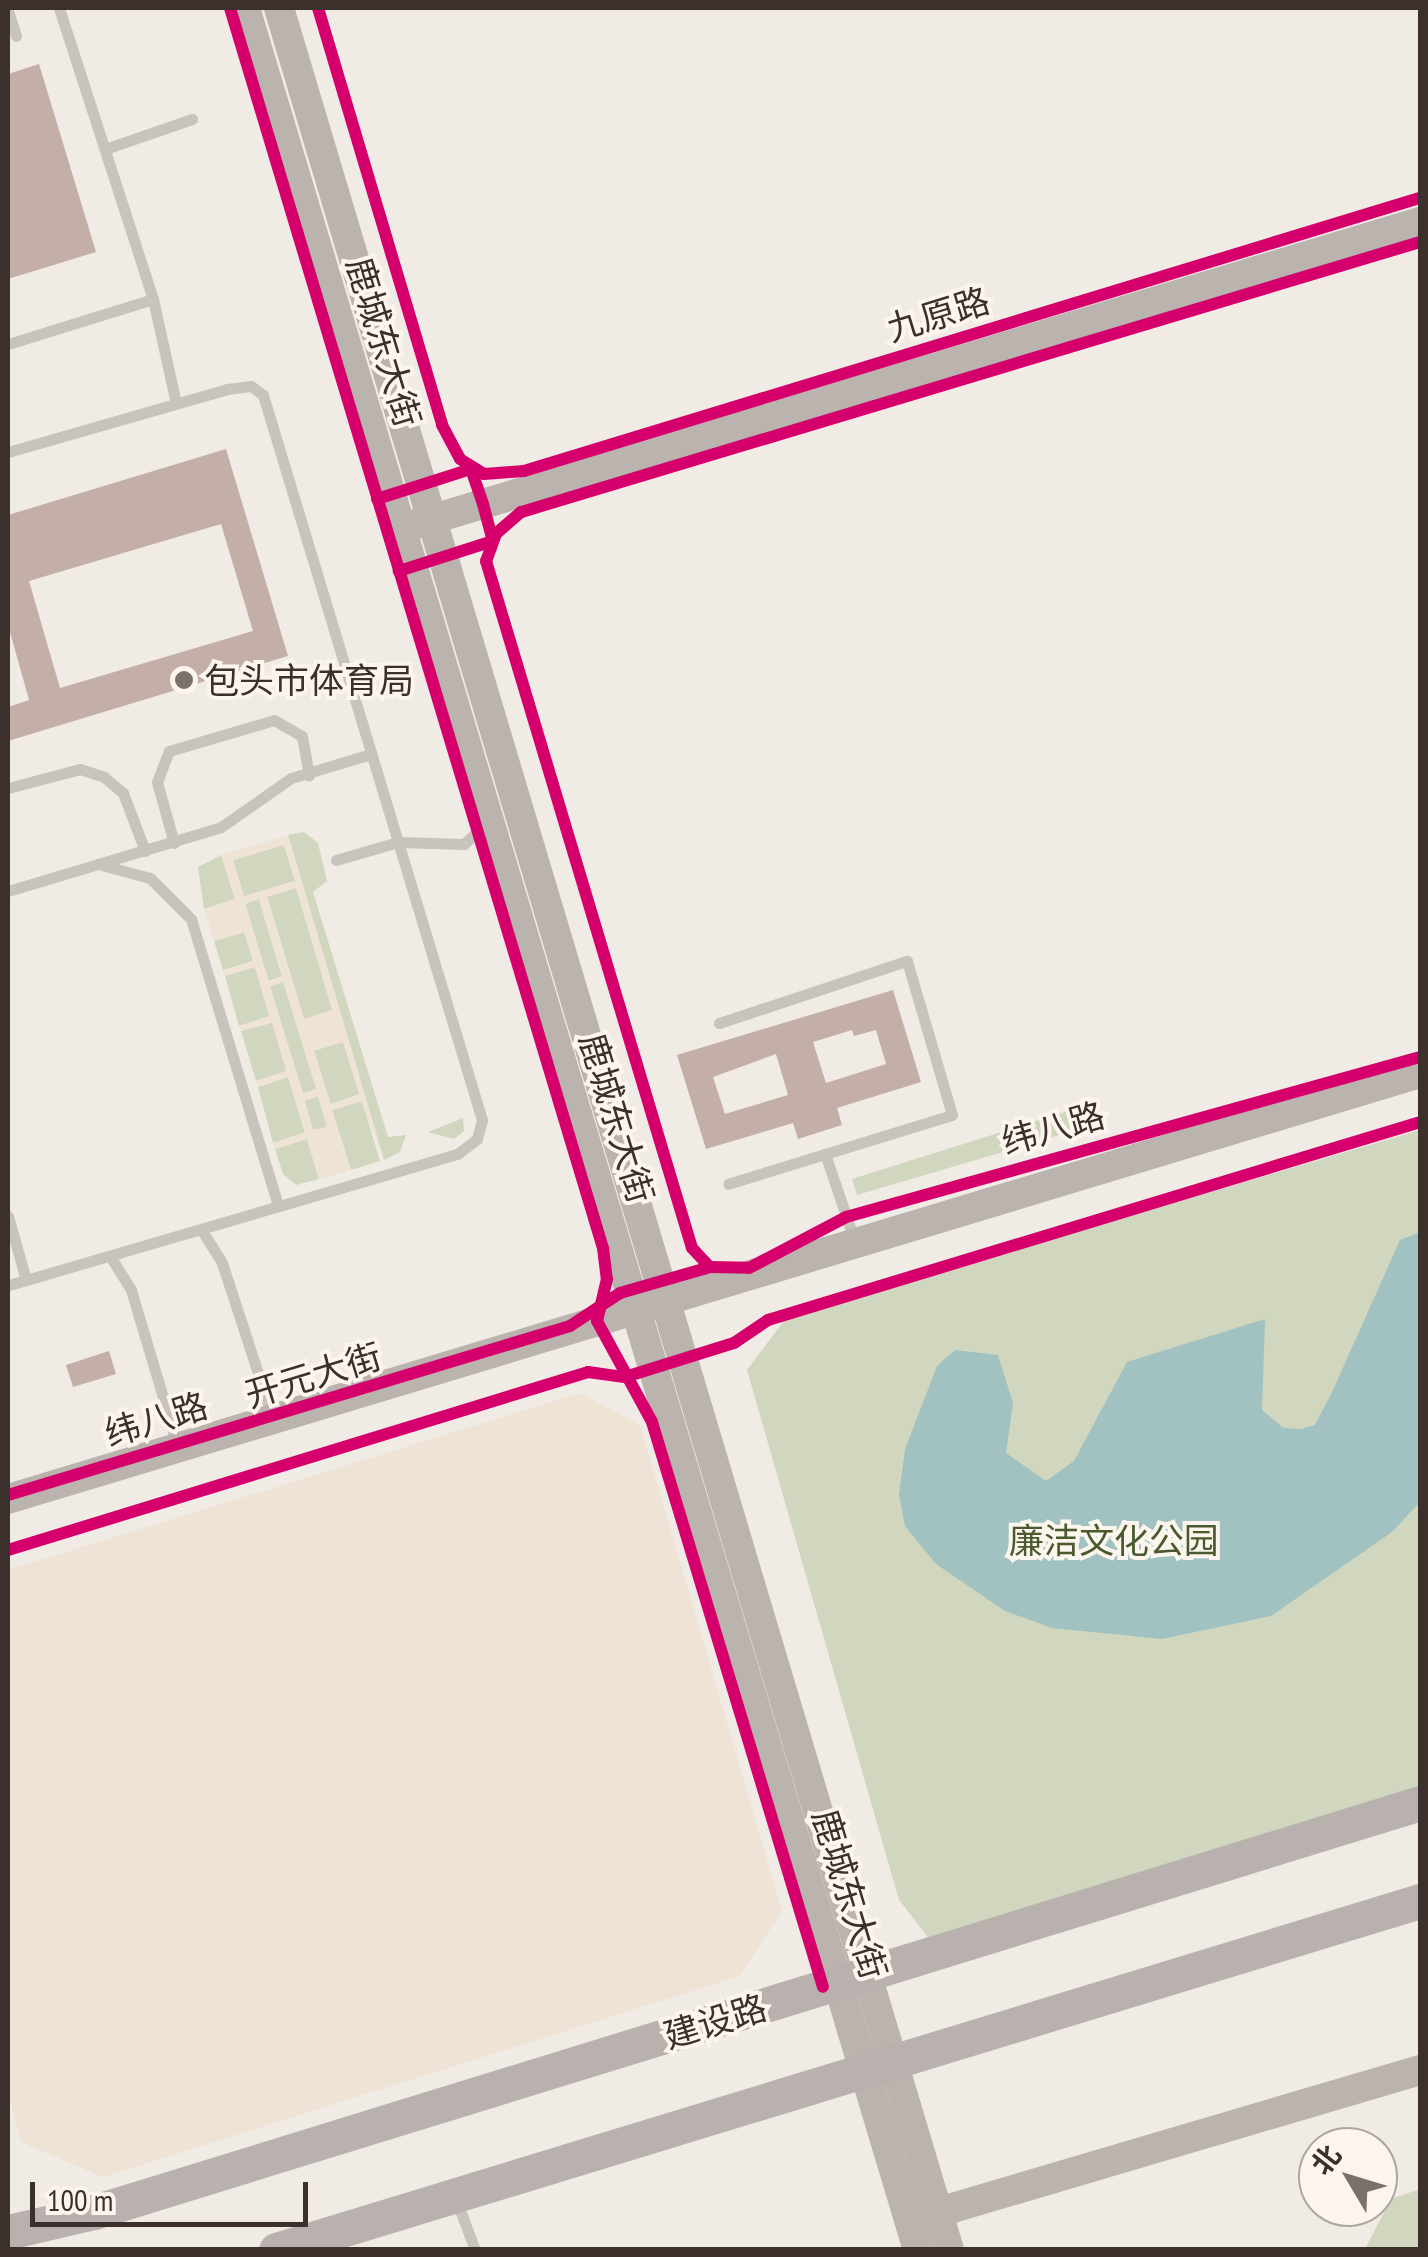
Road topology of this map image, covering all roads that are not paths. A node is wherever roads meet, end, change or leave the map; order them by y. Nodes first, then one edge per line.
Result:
1 (59, 8) edge
2 (245, 8) edge
3 (279, 8) edge
4 (8, 11) edge
5 (16, 36) dead end
6 (192, 119) dead end
7 (104, 149) junction
8 (1420, 222) edge
9 (153, 300) junction
10 (8, 344) edge
11 (176, 404) junction
12 (8, 452) edge
13 (433, 519) junction
14 (401, 528) junction
15 (372, 754) junction
16 (309, 774) junction
17 (8, 788) edge
18 (488, 820) junction
19 (174, 842) junction
20 (398, 842) junction
21 (145, 852) junction
22 (336, 860) dead end
23 (98, 864) junction
24 (8, 891) edge
25 (719, 1022) dead end
26 (1420, 1073) edge
27 (825, 1154) junction
28 (728, 1184) dead end
29 (278, 1206) junction
30 (8, 1216) edge
31 (201, 1229) junction
32 (855, 1242) junction
33 (110, 1256) junction
34 (26, 1280) junction
35 (8, 1285) edge
36 (666, 1300) junction
37 (635, 1308) junction
38 (264, 1421) junction
39 (167, 1450) junction
40 (8, 1499) edge
41 (1420, 1803) edge
42 (1420, 1901) edge
43 (853, 1978) junction
44 (879, 2065) junction
45 (1420, 2070) edge
46 (454, 2195) junction
47 (922, 2228) edge
48 (8, 2232) edge
49 (276, 2250) edge
50 (475, 2250) edge
51 (949, 2250) edge

1 - 7 lane
2 - 14 main road, 鹿城东大街
3 - 13 main road, 鹿城东大街
4 - 5 lane
6 - 7 lane
7 - 9 lane
8 - 13 main road, 九原路
9 - 10 lane
9 - 11 lane
11 - 12 lane
11 - 15 lane
13 - 14 main road, 九原路
13 - 36 main road, 鹿城东大街
14 - 18 main road, 鹿城东大街
15 - 16 lane
15 - 20 lane
16 - 19 lane
16 - 19 lane
17 - 21 lane
18 - 20 lane
18 - 37 main road, 鹿城东大街
19 - 21 lane
20 - 22 lane
20 - 29 lane
21 - 23 lane
23 - 24 lane
23 - 29 lane
25 - 27 lane
26 - 32 main road, 开元大街
27 - 28 lane
27 - 32 lane
29 - 31 lane
30 - 34 lane
31 - 33 lane
31 - 38 lane
32 - 36 main road, 开元大街
33 - 34 lane
33 - 39 lane
34 - 35 lane
36 - 37 main road, 开元大街
36 - 43 main road, 鹿城东大街
37 - 38 main road, 开元大街
37 - 43 main road, 鹿城东大街
38 - 39 main road, 开元大街
39 - 40 main road, 开元大街
41 - 43 main road, 建设路
42 - 44 main road
43 - 44 main road, 鹿城东大街
43 - 48 main road, 建设路
44 - 46 main road
44 - 47 main road, 鹿城东大街
45 - 47 main road
46 - 49 main road
46 - 50 lane
47 - 51 main road, 鹿城东大街

